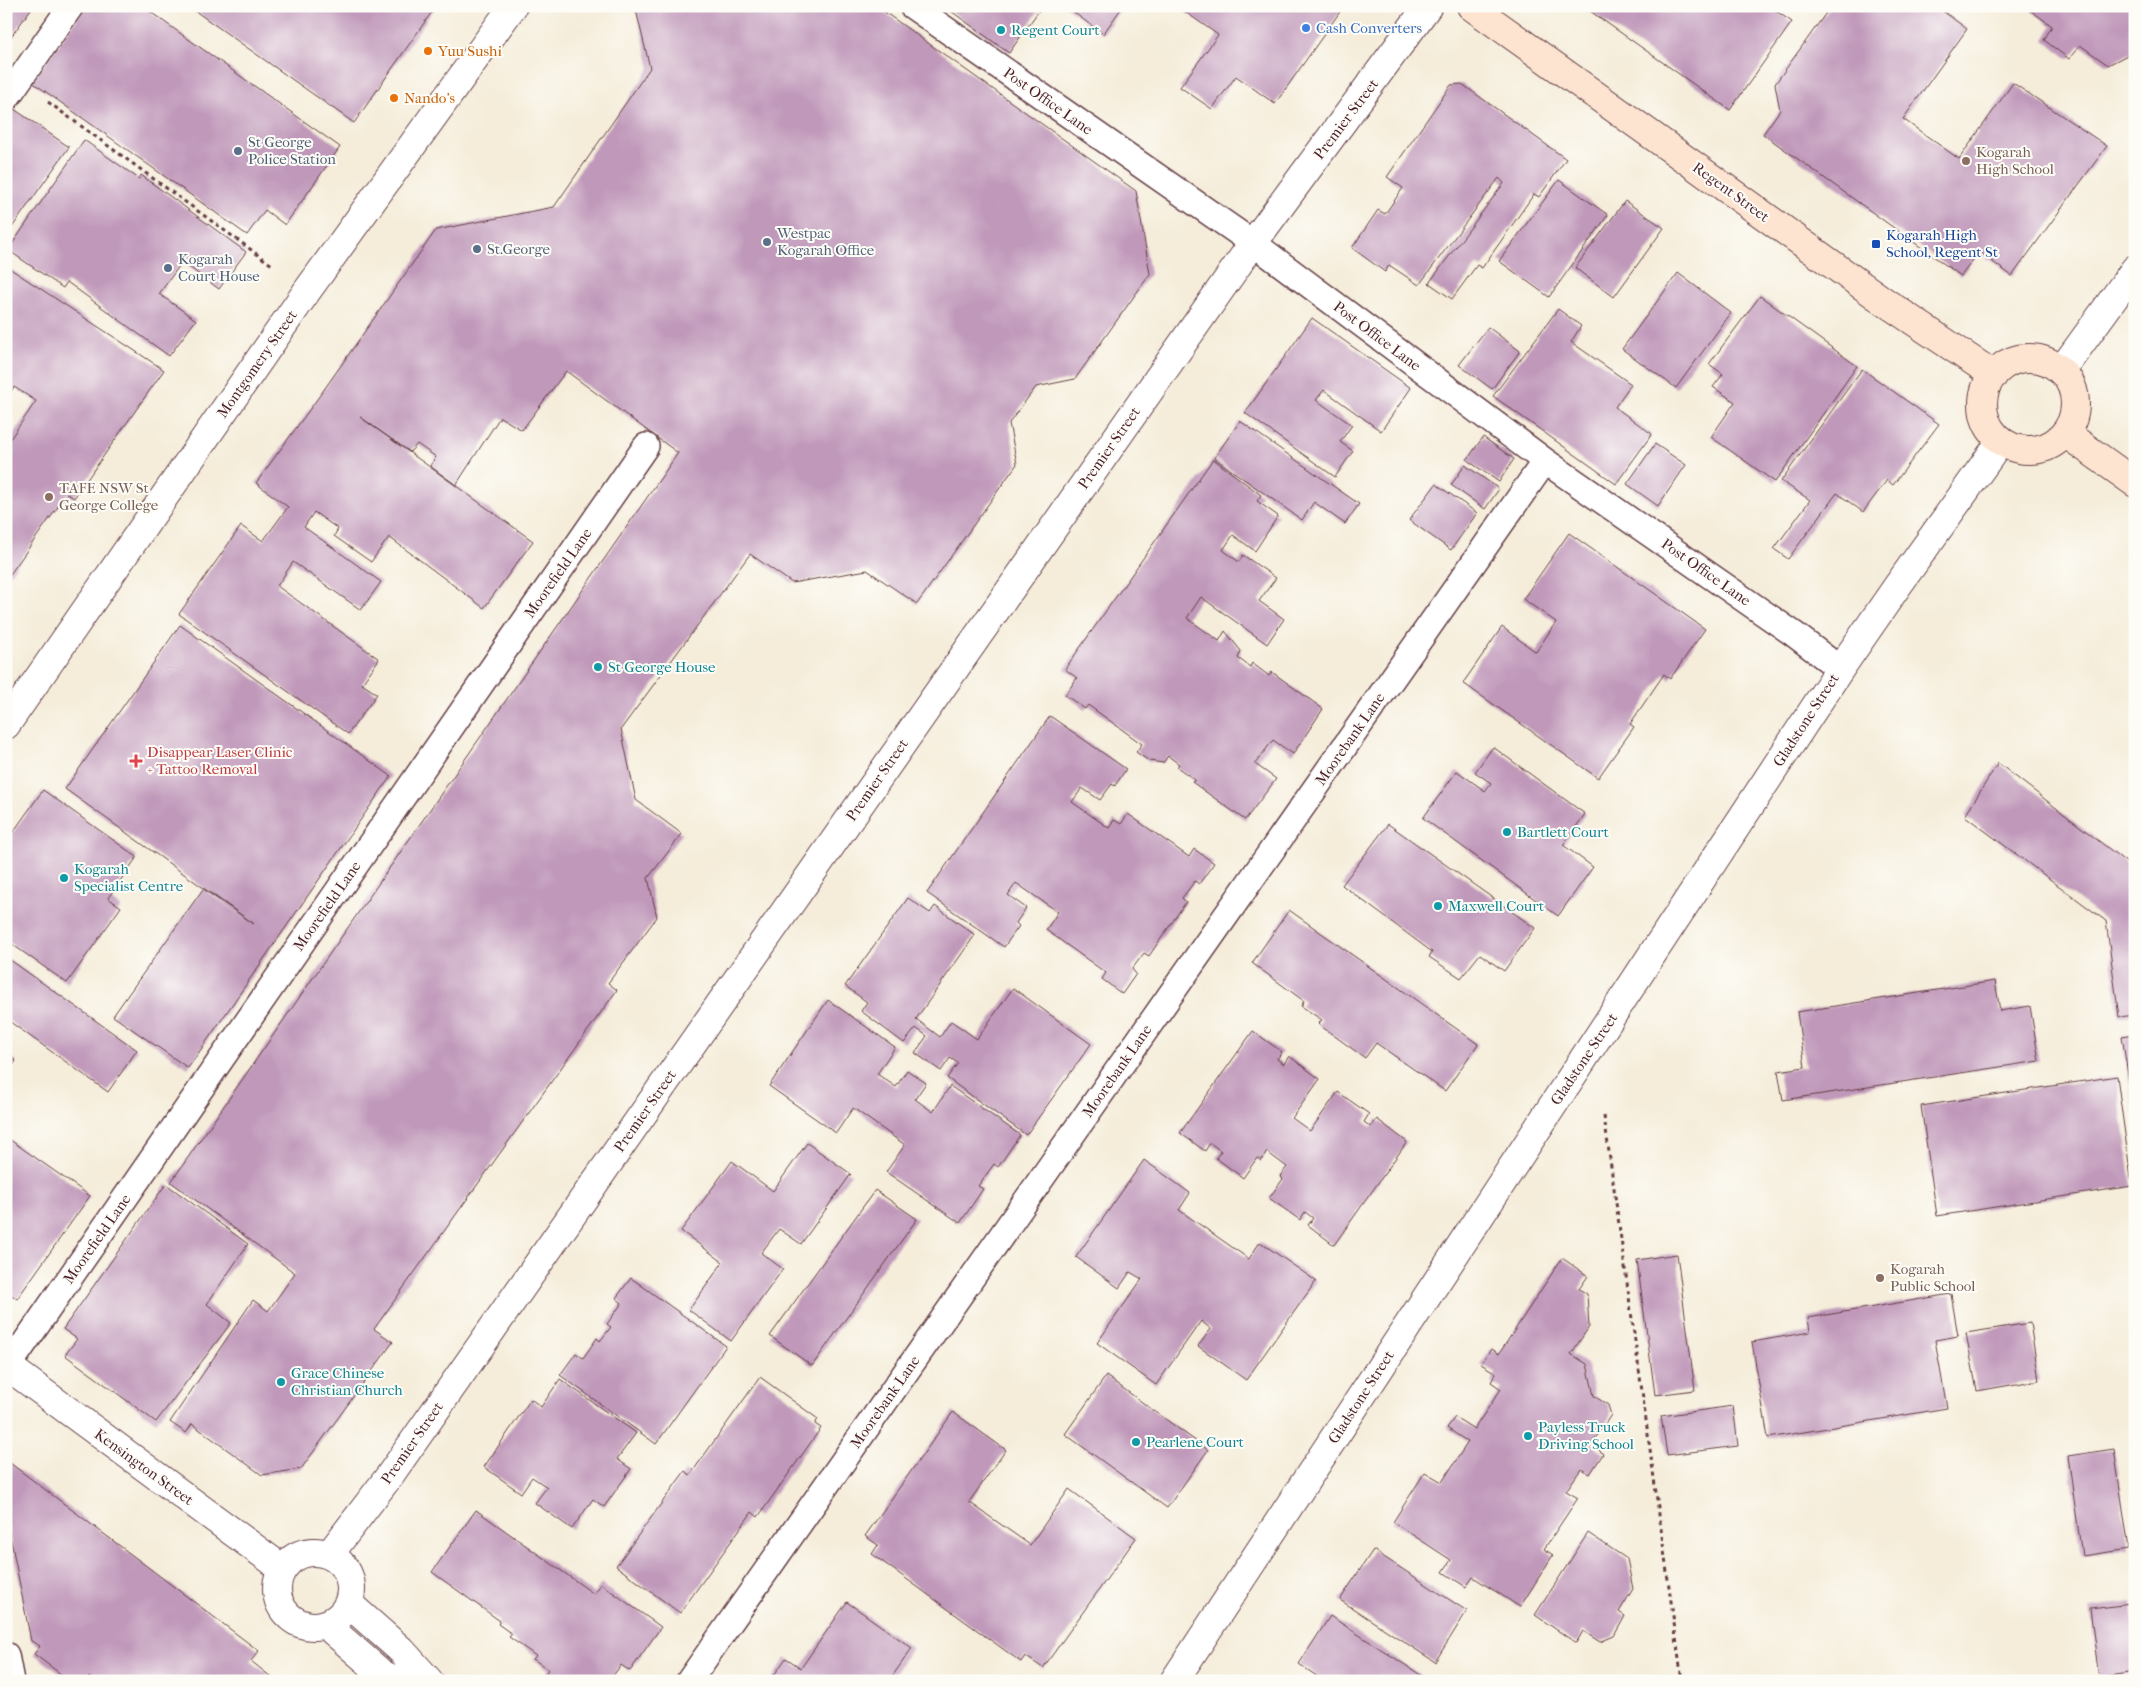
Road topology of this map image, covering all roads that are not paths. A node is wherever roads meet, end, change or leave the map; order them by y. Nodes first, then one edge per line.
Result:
1 (71, 6) edge
2 (513, 6) edge
3 (912, 6) edge
4 (1428, 6) edge
5 (1471, 6) edge
6 (13, 90) edge
7 (1253, 243) junction
8 (2135, 269) edge
9 (2061, 371) junction
10 (1994, 374) junction
11 (2065, 434) junction
12 (2001, 441) junction
13 (646, 446) dead end
14 (1545, 461) junction
15 (2135, 483) edge
16 (1840, 669) junction
17 (6, 725) edge
18 (7, 1366) edge
19 (329, 1555) junction
20 (283, 1569) junction
21 (349, 1604) junction
22 (326, 1625) junction
23 (6, 1654) edge
24 (11, 1681) edge
25 (396, 1681) edge
26 (428, 1681) edge
27 (689, 1681) edge
28 (1174, 1681) edge

1 - 6 lane
2 - 17 street, Montgomery Street
3 - 7 lane, Post Office Lane
4 - 7 street, Premier Street
5 - 10 main road, Regent Street
7 - 14 lane, Post Office Lane
7 - 19 street, Premier Street
8 - 9 street
9 - 10 main road
9 - 11 main road
10 - 12 main road
11 - 12 main road
11 - 15 main road
12 - 16 street, Gladstone Street
13 - 18 lane, Moorefield Lane
14 - 16 lane, Post Office Lane
14 - 27 lane, Moorebank Lane
16 - 28 street, Gladstone Street
18 - 20 street, Kensington Street
19 - 20 street
19 - 21 street
20 - 22 street
21 - 22 street
21 - 26 street
22 - 25 street
23 - 24 lane

